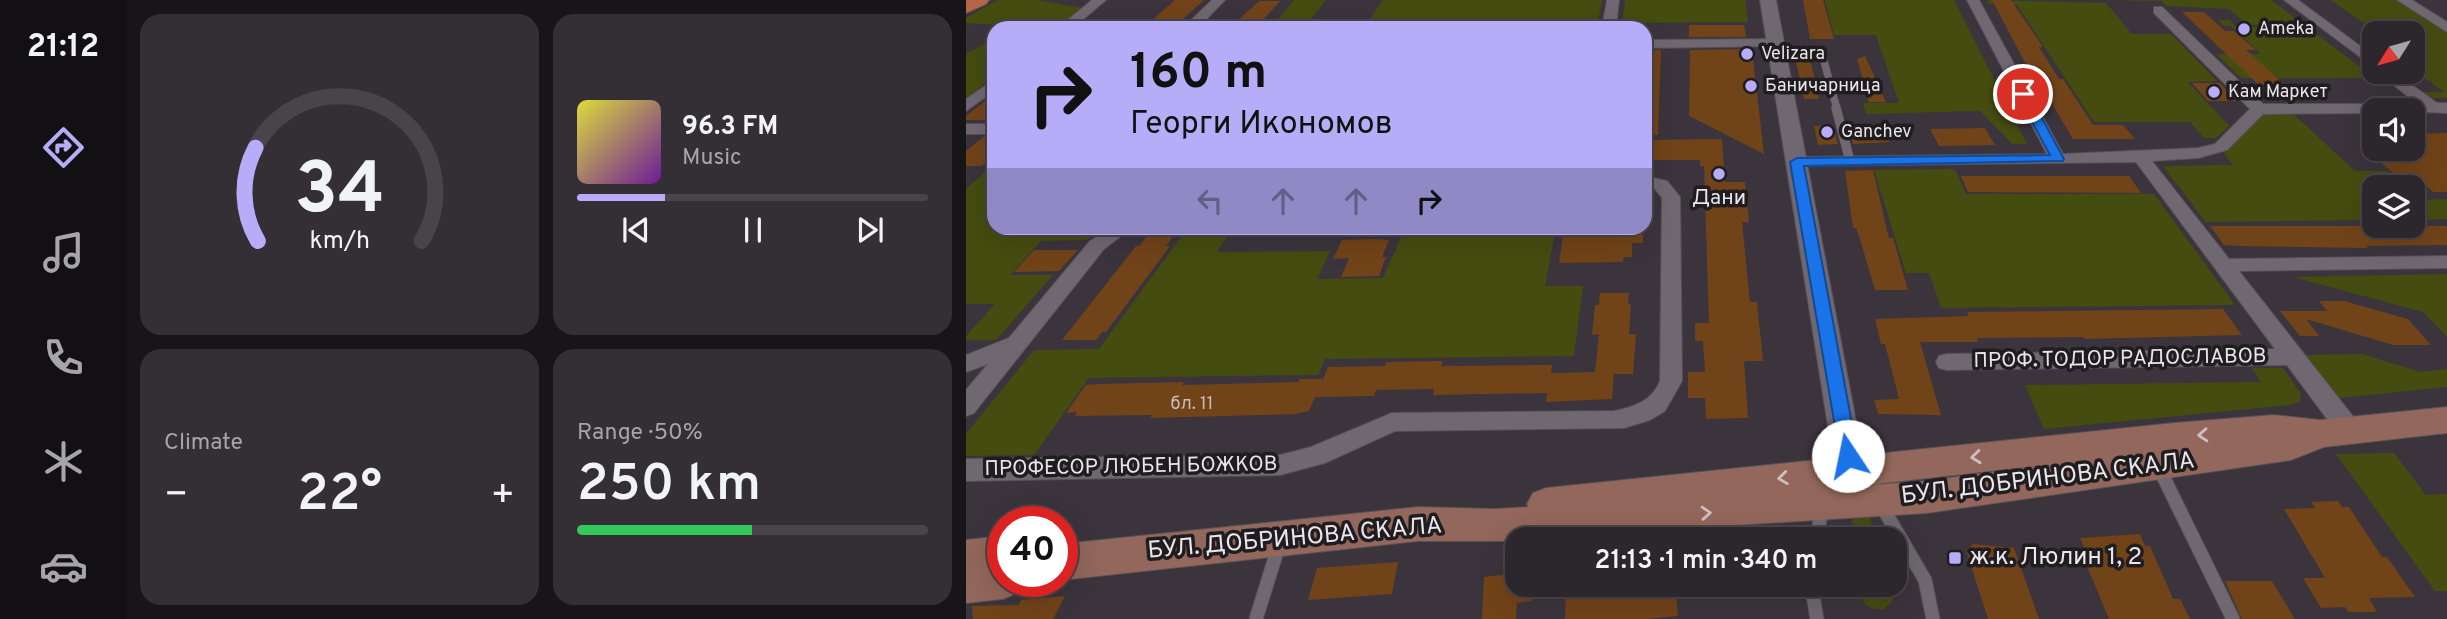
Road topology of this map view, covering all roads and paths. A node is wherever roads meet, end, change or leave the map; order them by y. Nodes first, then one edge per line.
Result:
1 (979, 0) edge
2 (1100, 0) edge
3 (1219, 0) edge
4 (1613, 0) edge
5 (1768, 0) edge
6 (1973, 0) edge
7 (2290, 0) edge
8 (2403, 0) edge
9 (966, 8) edge
10 (2158, 10) dead end
11 (1074, 21) edge
12 (1197, 21) edge
13 (1610, 21) edge
14 (2447, 28) edge
15 (1776, 43) junction
16 (1652, 44) edge
17 (1821, 50) dead end
18 (2362, 54) edge
19 (2403, 84) edge
20 (987, 90) edge
21 (966, 106) edge
22 (2259, 108) junction
23 (2440, 108) edge
24 (966, 129) edge
25 (987, 129) edge
26 (2140, 156) junction
27 (2058, 159) junction
28 (1850, 161) junction
29 (1797, 162) junction
30 (1652, 183) edge
31 (1112, 235) edge
32 (2447, 262) edge
33 (2223, 265) junction
34 (1015, 344) junction
35 (2293, 357) junction
36 (1947, 362) dead end
37 (966, 364) edge
38 (966, 407) edge
39 (2447, 420) edge
40 (2335, 432) junction
41 (2158, 466) junction
42 (966, 470) edge
43 (1851, 470) junction
44 (1878, 500) junction
45 (1822, 522) edge
46 (1418, 524) junction
47 (1282, 537) junction
48 (987, 556) edge
49 (966, 558) edge
50 (1078, 560) edge
51 (987, 582) edge
52 (966, 584) edge
53 (1813, 597) edge
54 (1256, 619) edge
55 (1817, 619) edge
56 (1933, 619) edge
57 (2233, 619) edge

1 - 9 main road
2 - 11 street
3 - 12 street
4 - 13 street
5 - 15 street
6 - 27 street
7 - 18 street
8 - 14 street
10 - 22 street
15 - 16 street
15 - 29 street
17 - 28 lane
19 - 23 street
20 - 21 street
22 - 23 street
22 - 26 street
24 - 25 street
26 - 27 street
26 - 33 street
27 - 28 street
28 - 29 street
29 - 43 street
30 - 42 street, ПРОФЕСОР ЛЮБЕН БОЖКОВ
31 - 34 street
32 - 33 street
33 - 35 street
34 - 37 street
34 - 38 street
35 - 36 street, ПРОФ. ТОДОР РАДОСЛАВОВ
35 - 40 street
39 - 40 main road, БУЛ. ДОБРИНОВА СКАЛА
40 - 41 main road, БУЛ. ДОБРИНОВА СКАЛА
40 -> 43 main road, БУЛ. ДОБРИНОВА СКАЛА
41 - 44 main road, БУЛ. ДОБРИНОВА СКАЛА
41 - 57 lane
43 - 44 street
43 - 45 street
43 -> 46 main road, БУЛ. ДОБРИНОВА СКАЛА
44 - 45 main road, БУЛ. ДОБРИНОВА СКАЛА
44 - 56 lane
46 -> 45 main road, БУЛ. ДОБРИНОВА СКАЛА
46 - 47 main road, БУЛ. ДОБРИНОВА СКАЛА
47 - 50 main road, БУЛ. ДОБРИНОВА СКАЛА
47 - 54 lane
48 - 49 main road
51 - 52 main road
53 - 55 lane

